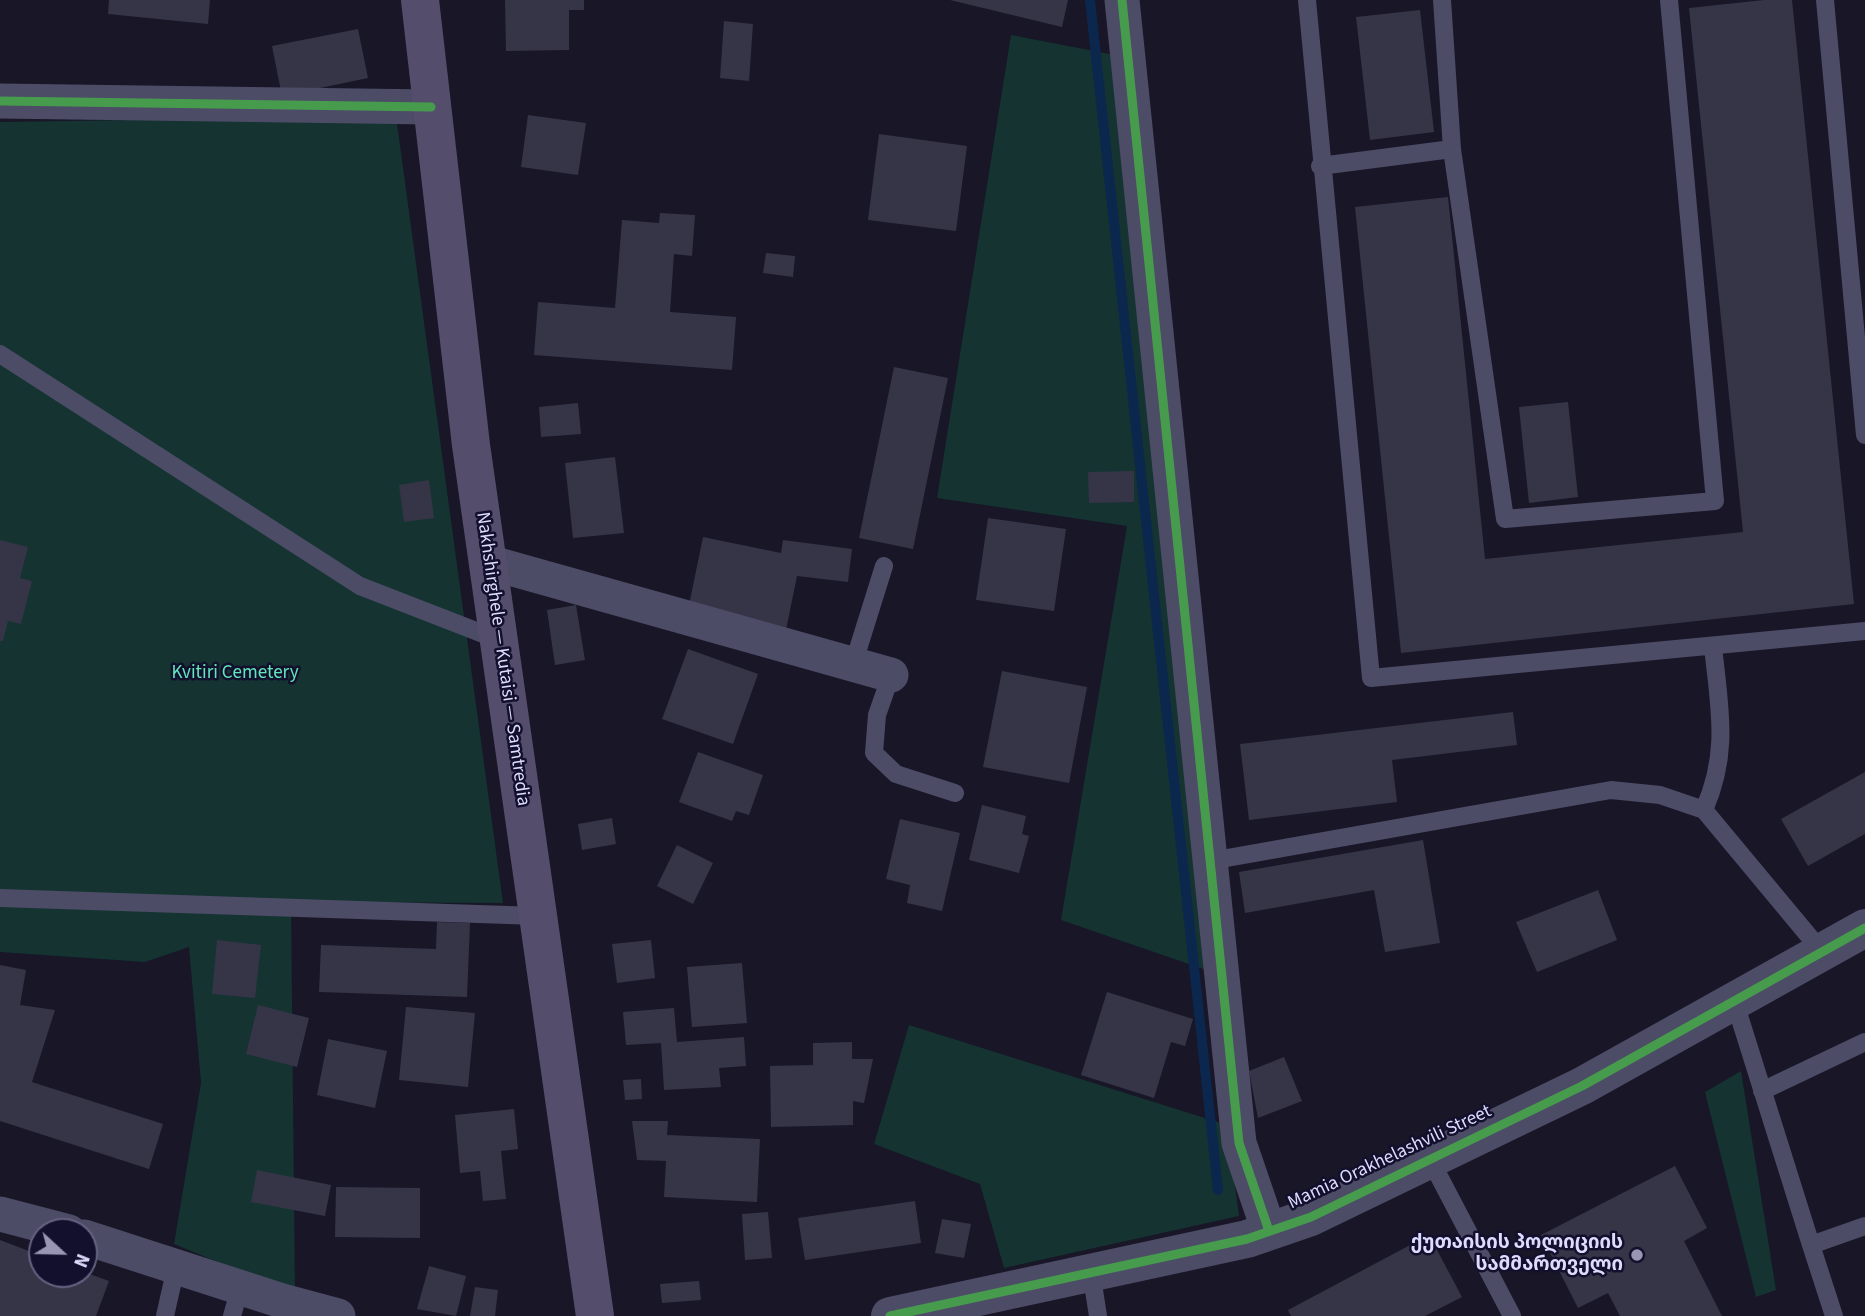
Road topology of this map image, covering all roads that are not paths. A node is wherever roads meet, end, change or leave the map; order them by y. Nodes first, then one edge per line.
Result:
1 (420, 0) edge
2 (1122, 0) edge
3 (1307, 0) edge
4 (1442, 0) edge
5 (1670, 0) edge
6 (1825, 0) edge
7 (0, 101) edge
8 (431, 107) junction
9 (1452, 149) junction
10 (1320, 166) junction
11 (0, 354) edge
12 (1865, 435) edge
13 (488, 562) junction
14 (884, 566) dead end
15 (1865, 631) edge
16 (499, 640) junction
17 (1713, 646) junction
18 (853, 665) junction
19 (891, 675) joint
20 (955, 793) dead end
21 (1704, 810) junction
22 (1210, 861) junction
23 (0, 898) edge
24 (538, 916) junction
25 (1865, 928) edge
26 (1823, 953) junction
27 (1735, 1003) junction
28 (1865, 1042) edge
29 (1762, 1091) junction
30 (1431, 1161) junction
31 (0, 1214) edge
32 (28, 1221) edge
33 (1865, 1226) edge
34 (1269, 1231) junction
35 (98, 1242) edge
36 (1811, 1245) junction
37 (176, 1267) junction
38 (1091, 1270) junction
39 (236, 1302) edge
40 (165, 1316) edge
41 (338, 1316) edge
42 (595, 1316) edge
43 (890, 1316) edge
44 (1098, 1316) edge
45 (1511, 1316) edge
46 (1834, 1316) edge

1 - 8 main road, Nakhshirghele — Kutaisi — Samtredia
2 - 22 street
3 - 10 lane
4 - 9 lane
5 - 9 lane
6 - 12 lane
7 - 8 street
8 - 13 main road, Nakhshirghele — Kutaisi — Samtredia
9 - 10 lane
10 - 17 lane
11 - 16 lane
13 - 16 main road, Nakhshirghele — Kutaisi — Samtredia
13 - 18 street
14 - 18 lane
15 - 17 lane
16 - 24 main road, Nakhshirghele — Kutaisi — Samtredia
17 - 21 lane
18 - 19 street
19 - 20 lane
21 - 22 lane
21 - 26 lane
22 - 34 street
23 - 24 lane
24 - 42 main road, Nakhshirghele — Kutaisi — Samtredia
25 - 26 street, Mamia Orakhelashvili Street
26 - 27 street, Mamia Orakhelashvili Street
27 - 29 lane
27 - 30 street, Mamia Orakhelashvili Street
28 - 29 lane
29 - 36 lane
30 - 34 street, Mamia Orakhelashvili Street
30 - 45 lane
31 - 32 street
33 - 36 lane
34 - 38 street, Mamia Orakhelashvili Street
35 - 37 street
36 - 46 lane
37 - 39 street
37 - 40 lane
38 - 43 street, Mamia Orakhelashvili Street
38 - 44 lane
39 - 41 street

